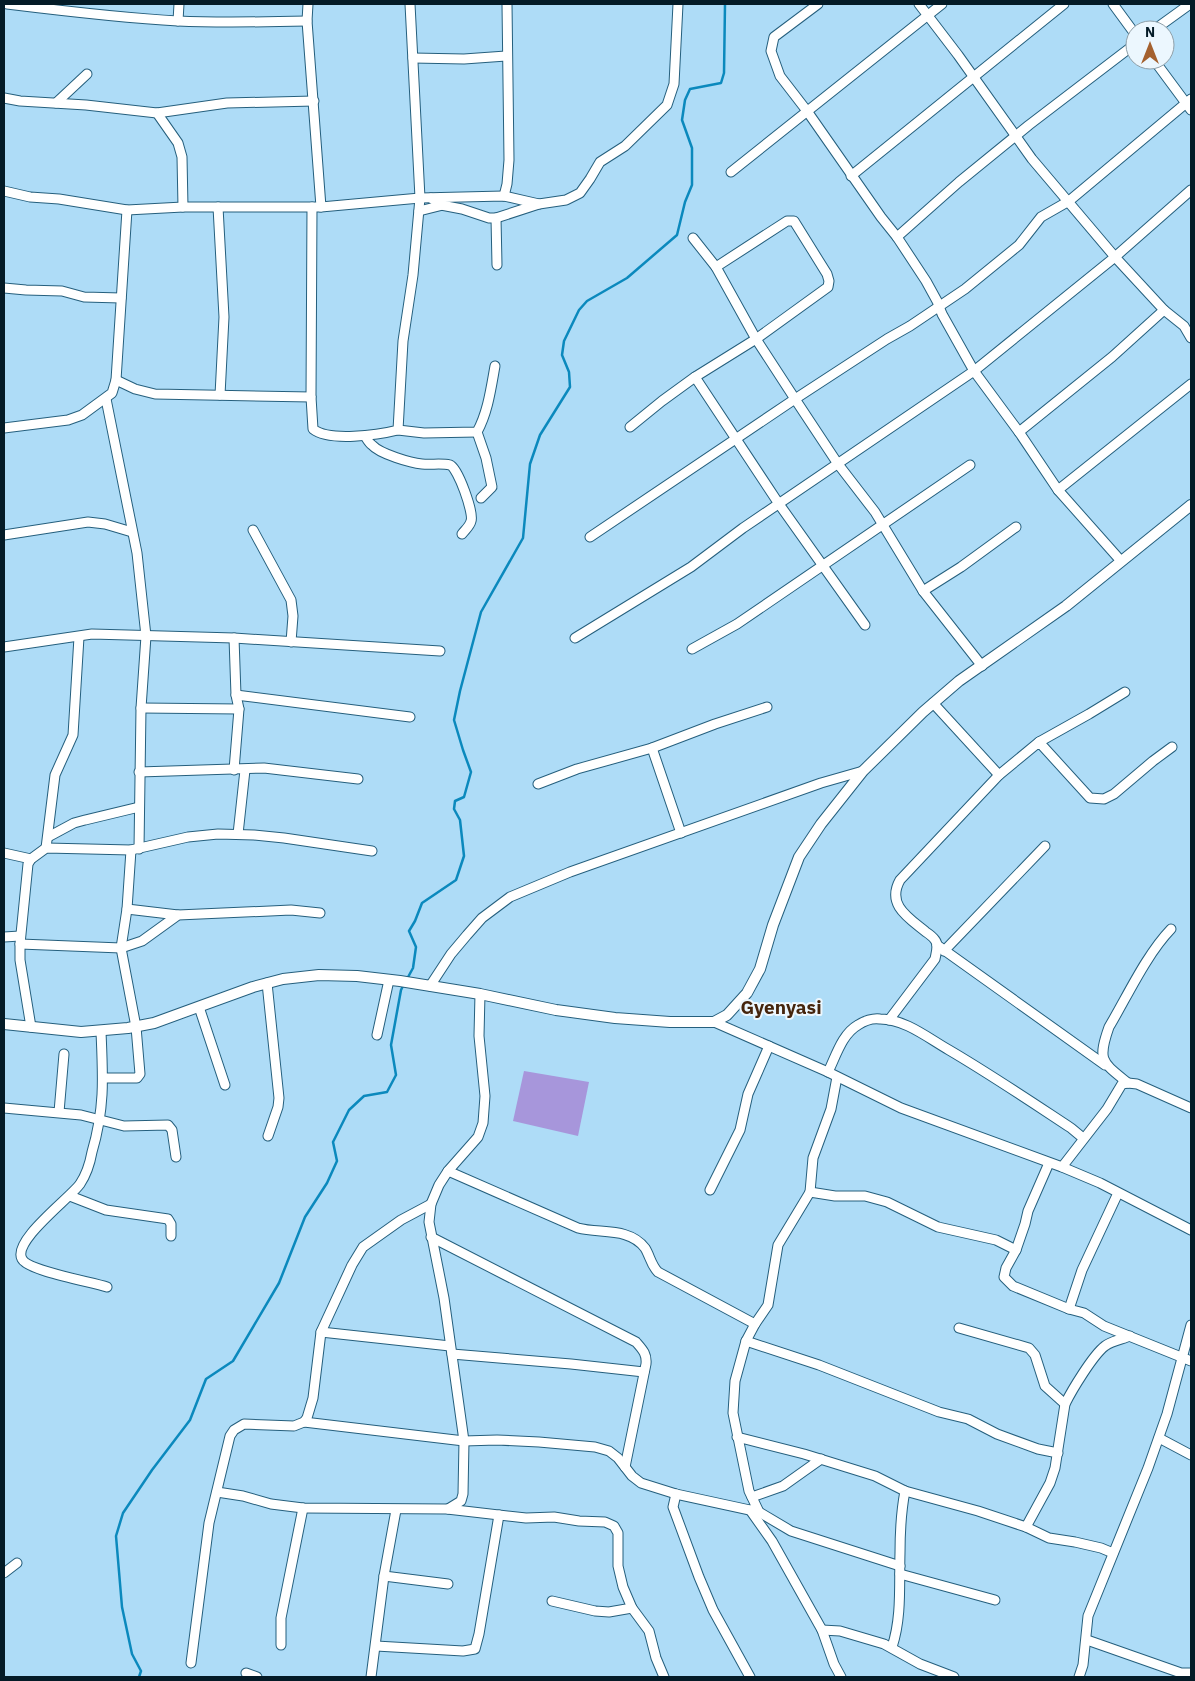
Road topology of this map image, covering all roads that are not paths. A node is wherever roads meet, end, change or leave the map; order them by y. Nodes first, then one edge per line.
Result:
1 (8, 4) edge
2 (179, 4) edge
3 (308, 4) edge
4 (410, 4) edge
5 (507, 4) edge
6 (678, 4) edge
7 (818, 4) edge
8 (919, 4) edge
9 (942, 4) edge
10 (1064, 4) edge
11 (1113, 4) edge
12 (1190, 4) edge
13 (927, 15) junction
14 (1125, 20) edge
15 (1168, 20) edge
16 (178, 21) junction
17 (308, 21) junction
18 (1125, 52) edge
19 (506, 56) junction
20 (413, 58) junction
21 (1162, 70) edge
22 (88, 74) dead end
23 (973, 76) junction
24 (4, 98) edge
25 (314, 101) junction
26 (56, 103) junction
27 (1189, 104) edge
28 (807, 111) junction
29 (157, 113) junction
30 (1015, 136) junction
31 (731, 172) dead end
32 (851, 176) junction
33 (1191, 190) edge
34 (4, 191) edge
35 (504, 196) junction
36 (456, 197) junction
37 (420, 198) junction
38 (430, 198) junction
39 (1069, 202) junction
40 (539, 204) junction
41 (183, 206) junction
42 (218, 206) junction
43 (441, 206) junction
44 (316, 207) junction
45 (127, 210) junction
46 (419, 211) junction
47 (496, 218) junction
48 (693, 238) dead end
49 (897, 238) junction
50 (1115, 257) junction
51 (497, 265) dead end
52 (716, 267) junction
53 (4, 288) edge
54 (121, 298) junction
55 (939, 306) junction
56 (1164, 310) junction
57 (1191, 338) edge
58 (756, 339) junction
59 (495, 366) dead end
60 (974, 371) junction
61 (695, 377) junction
62 (116, 380) junction
63 (1191, 384) edge
64 (135, 389) junction
65 (220, 395) junction
66 (109, 396) junction
67 (311, 397) junction
68 (795, 400) junction
69 (630, 427) dead end
70 (4, 428) edge
71 (398, 430) junction
72 (477, 432) junction
73 (1019, 432) junction
74 (365, 436) junction
75 (736, 440) junction
76 (838, 464) junction
77 (970, 466) dead end
78 (1058, 490) junction
79 (481, 498) dead end
80 (779, 504) junction
81 (1191, 504) edge
82 (883, 525) junction
83 (1016, 527) dead end
84 (253, 530) dead end
85 (132, 532) junction
86 (462, 534) dead end
87 (4, 535) edge
88 (590, 537) dead end
89 (1121, 561) junction
90 (822, 566) junction
91 (923, 591) junction
92 (865, 625) dead end
93 (146, 636) junction
94 (79, 637) junction
95 (234, 638) junction
96 (575, 638) dead end
97 (291, 642) junction
98 (4, 647) edge
99 (692, 649) dead end
100 (440, 651) dead end
101 (982, 666) junction
102 (1124, 692) dead end
103 (236, 695) junction
104 (933, 703) junction
105 (767, 707) dead end
106 (141, 708) junction
107 (239, 709) junction
108 (410, 717) dead end
109 (1039, 742) junction
110 (1172, 747) dead end
111 (652, 748) junction
112 (234, 770) junction
113 (245, 770) junction
114 (139, 772) junction
115 (863, 772) junction
116 (999, 775) junction
117 (358, 779) dead end
118 (538, 784) dead end
119 (139, 807) junction
120 (681, 833) junction
121 (238, 834) junction
122 (48, 837) junction
123 (1044, 846) dead end
124 (46, 848) junction
125 (135, 850) junction
126 (372, 851) dead end
127 (4, 853) edge
128 (31, 859) junction
129 (127, 909) junction
130 (320, 913) dead end
131 (178, 915) junction
132 (1171, 929) dead end
133 (4, 937) edge
134 (20, 940) junction
135 (121, 948) junction
136 (940, 948) junction
137 (389, 980) junction
138 (267, 983) junction
139 (430, 986) junction
140 (480, 994) junction
141 (199, 1007) junction
142 (888, 1020) junction
143 (714, 1022) junction
144 (4, 1024) edge
145 (30, 1027) junction
146 (136, 1027) junction
147 (101, 1032) junction
148 (377, 1035) dead end
149 (769, 1046) junction
150 (64, 1054) dead end
151 (1106, 1065) junction
152 (828, 1072) junction
153 (837, 1077) junction
154 (103, 1078) junction
155 (1128, 1082) junction
156 (225, 1085) dead end
157 (4, 1108) edge
158 (1191, 1108) edge
159 (59, 1112) junction
160 (100, 1121) junction
161 (268, 1136) dead end
162 (1083, 1138) junction
163 (176, 1157) dead end
164 (1049, 1163) junction
165 (1062, 1166) junction
166 (448, 1171) junction
167 (710, 1190) dead end
168 (810, 1192) junction
169 (1118, 1193) junction
170 (70, 1196) junction
171 (431, 1204) junction
172 (1191, 1230) edge
173 (171, 1236) dead end
174 (431, 1237) junction
175 (1016, 1250) junction
176 (108, 1287) dead end
177 (1069, 1309) junction
178 (755, 1324) junction
179 (1191, 1325) edge
180 (1104, 1326) junction
181 (959, 1328) dead end
182 (321, 1332) junction
183 (1130, 1336) junction
184 (746, 1341) junction
185 (1105, 1345) junction
186 (451, 1350) junction
187 (1187, 1359) edge
188 (644, 1372) junction
189 (1065, 1404) junction
190 (304, 1422) junction
191 (737, 1437) junction
192 (1159, 1438) junction
193 (464, 1442) junction
194 (1058, 1453) junction
195 (1191, 1455) edge
196 (821, 1459) junction
197 (625, 1467) junction
198 (905, 1491) junction
199 (217, 1492) junction
200 (676, 1494) junction
201 (750, 1494) junction
202 (740, 1507) junction
203 (303, 1508) junction
204 (447, 1509) junction
205 (396, 1510) junction
206 (755, 1511) junction
207 (499, 1515) junction
208 (1026, 1527) junction
209 (1113, 1553) junction
210 (17, 1563) dead end
211 (900, 1570) junction
212 (4, 1573) edge
213 (384, 1576) junction
214 (448, 1584) dead end
215 (995, 1600) dead end
216 (552, 1601) dead end
217 (632, 1608) junction
218 (822, 1630) junction
219 (1087, 1640) junction
220 (282, 1645) dead end
221 (376, 1646) junction
222 (892, 1647) junction
223 (191, 1663) dead end
224 (246, 1673) dead end
225 (1191, 1674) edge
226 (257, 1677) edge
227 (371, 1677) edge
228 (664, 1677) edge
229 (750, 1677) edge
230 (841, 1677) edge
231 (954, 1677) edge
232 (1079, 1677) edge

1 - 16 street
2 - 16 street
3 - 17 street
4 - 20 street
5 - 19 street
6 - 40 street
7 - 28 street
8 - 13 street
9 - 13 street
10 - 23 street
11 - 14 street
12 - 15 street
13 - 23 street
13 - 28 street
16 - 17 street
17 - 25 street
18 - 30 street
19 - 20 street
19 - 35 street
20 - 37 street
21 - 27 street
22 - 26 street
23 - 30 street
23 - 32 street
24 - 26 street
25 - 29 street
25 - 44 street
26 - 29 street
27 - 39 street
28 - 31 street
28 - 32 street
29 - 41 street
30 - 39 street
30 - 49 street
32 - 49 street
33 - 50 street
34 - 45 street
35 - 36 street
35 - 40 street
36 - 38 street
36 - 43 street
37 - 38 street
37 - 44 street
37 - 46 street
38 - 43 street
39 - 50 street
39 - 55 street
40 - 47 street
41 - 42 street
41 - 45 street
42 - 44 street
42 - 65 street
43 - 46 street
43 - 47 street
44 - 67 street
45 - 54 street
46 - 71 street
47 - 51 street
48 - 52 street
49 - 55 street
50 - 56 street
50 - 60 street
52 - 58 street
52 - 58 street
53 - 54 street
54 - 62 street
55 - 60 street
55 - 68 street
56 - 57 street
56 - 73 street
58 - 61 street
58 - 68 street
59 - 72 street
60 - 73 street
60 - 76 street
61 - 69 street
61 - 75 street
62 - 64 street
62 - 66 street
63 - 78 street
64 - 65 street
64 - 66 street
65 - 67 street
66 - 70 street
66 - 85 street
67 - 74 street
68 - 75 street
68 - 76 street
71 - 72 street
71 - 74 street
72 - 79 street
73 - 78 street
74 - 86 street
75 - 80 street
75 - 88 street
76 - 80 street
76 - 82 street
77 - 82 street
78 - 89 street
80 - 90 street
80 - 96 street
81 - 89 street
82 - 90 street
82 - 91 street
83 - 91 street
84 - 97 street
85 - 87 street
85 - 93 street
89 - 101 street
90 - 92 street
90 - 99 street
91 - 101 street
93 - 94 street
93 - 95 street
93 - 106 street
94 - 98 street
94 - 122 street
95 - 97 street
95 - 103 street
97 - 100 street
101 - 104 street
102 - 109 street
103 - 107 street
103 - 108 street
104 - 115 street
104 - 116 street
105 - 111 street
106 - 107 street
106 - 114 street
107 - 112 street
109 - 110 street
109 - 116 street
111 - 118 street
111 - 120 street
112 - 113 street
112 - 114 street
113 - 117 street
113 - 121 street
114 - 119 street
115 - 120 street
115 - 143 street
116 - 136 street
119 - 122 street
119 - 125 street
120 - 139 street
121 - 125 street
121 - 126 street
122 - 124 street
123 - 136 street
124 - 125 street
124 - 128 street
125 - 129 street
127 - 128 street
128 - 134 street
129 - 131 street
129 - 135 street
130 - 131 street
131 - 135 street
132 - 151 street
133 - 134 street
134 - 135 street
134 - 145 street
135 - 146 street
136 - 142 street
136 - 151 street
137 - 138 street
137 - 139 street
137 - 148 street
138 - 141 street
138 - 161 street
139 - 140 street
140 - 143 street
140 - 166 street
141 - 146 street
141 - 156 street
142 - 152 street
142 - 162 street
143 - 149 street
144 - 145 street
145 - 147 street
146 - 147 street
146 - 154 street
147 - 154 street
149 - 152 street
149 - 167 street
150 - 159 street
151 - 155 street
152 - 153 street
153 - 164 street
153 - 168 street
154 - 160 street
155 - 158 street
155 - 162 street
157 - 159 street
159 - 160 street
160 - 163 street
160 - 170 street
162 - 165 street
164 - 165 street
164 - 175 street
165 - 169 street
166 - 171 street
166 - 178 street
168 - 175 street
168 - 178 street
169 - 172 street
169 - 177 street
170 - 173 street
170 - 176 street
171 - 174 street
171 - 182 street
174 - 186 street
174 - 188 street
175 - 177 street
177 - 180 street
178 - 184 street
179 - 187 street
180 - 183 street
180 - 185 street
181 - 189 street
182 - 186 street
182 - 190 street
183 - 185 street
183 - 187 street
184 - 191 street
184 - 194 street
185 - 189 street
186 - 188 street
186 - 193 street
187 - 192 street
188 - 197 street
189 - 194 street
190 - 193 street
190 - 199 street
191 - 196 street
191 - 201 street
192 - 195 street
192 - 209 street
193 - 197 street
193 - 204 street
194 - 208 street
196 - 198 street
196 - 201 street
197 - 200 street
198 - 208 street
198 - 211 street
199 - 203 street
199 - 223 street
200 - 202 street
200 - 229 street
201 - 202 street
201 - 206 street
202 - 206 street
203 - 205 street
203 - 220 street
204 - 205 street
204 - 207 street
205 - 213 street
206 - 211 street
206 - 218 street
207 - 217 street
207 - 221 street
208 - 209 street
209 - 219 street
210 - 212 street
211 - 215 street
211 - 222 street
213 - 214 street
213 - 221 street
216 - 217 street
217 - 228 street
218 - 222 street
218 - 230 street
219 - 225 street
219 - 232 street
221 - 227 street
222 - 231 street
224 - 226 street

